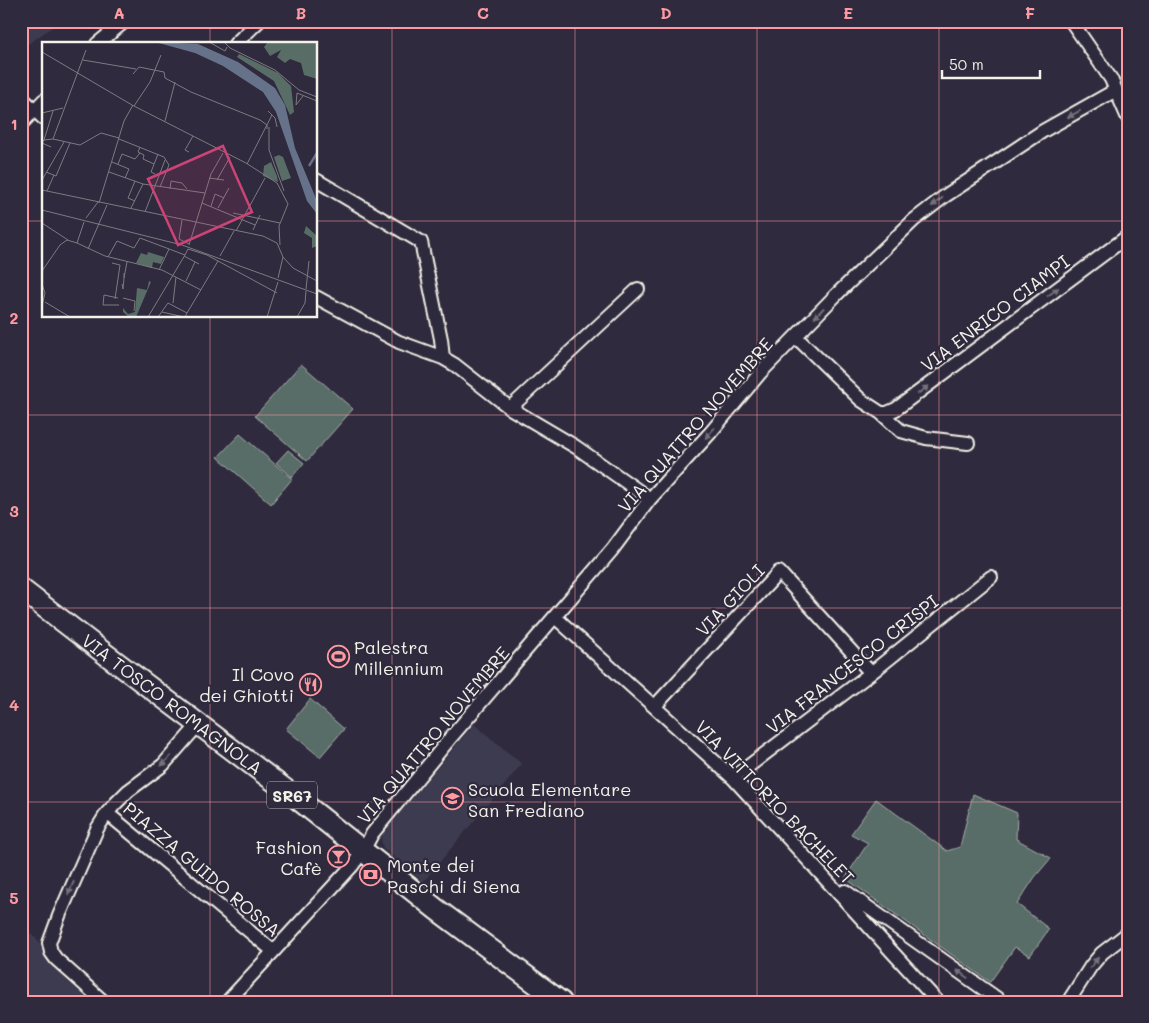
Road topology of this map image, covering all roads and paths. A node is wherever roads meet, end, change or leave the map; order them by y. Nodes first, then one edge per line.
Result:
1 (124, 21) edge
2 (259, 21) edge
3 (1071, 21) edge
4 (99, 42) edge
5 (237, 42) edge
6 (1116, 90) junction
7 (21, 98) edge
8 (39, 114) edge
9 (1128, 118) edge
10 (21, 124) edge
11 (318, 181) edge
12 (1128, 236) edge
13 (638, 289) dead end
14 (318, 298) edge
15 (796, 337) junction
16 (443, 358) junction
17 (510, 408) junction
18 (881, 413) junction
19 (968, 443) dead end
20 (650, 499) junction
21 (991, 577) dead end
22 (21, 589) edge
23 (555, 617) junction
24 (871, 673) junction
25 (655, 706) junction
26 (198, 725) junction
27 (733, 778) junction
28 (107, 813) junction
29 (363, 851) junction
30 (833, 886) junction
31 (1128, 933) edge
32 (274, 951) junction
33 (104, 1002) edge
34 (227, 1002) edge
35 (562, 1002) edge
36 (938, 1002) edge
37 (1002, 1002) edge
38 (1068, 1002) edge

1 - 4 street
2 - 5 street
3 - 6 street
6 - 9 street
6 -> 15 street, VIA QUATTRO NOVEMBRE
7 - 8 street
8 - 10 street
11 - 16 street
18 -> 12 street, VIA ENRICO CIAMPI
13 - 17 street
14 - 16 street
15 - 18 street
15 -> 20 street, VIA QUATTRO NOVEMBRE
16 - 17 street
17 - 20 street
18 - 19 street
20 - 23 street, VIA QUATTRO NOVEMBRE
21 - 24 street, VIA FRANCESCO CRISPI
22 - 26 main road, VIA TOSCO ROMAGNOLA / SR67
23 - 25 street, VIA VITTORIO BACHELET
23 - 29 street, VIA QUATTRO NOVEMBRE
24 - 25 street, VIA GIOLI
24 - 27 street, VIA FRANCESCO CRISPI
25 - 27 street, VIA VITTORIO BACHELET
26 -> 28 street
26 - 29 main road, VIA TOSCO ROMAGNOLA / SR67
27 - 30 street, VIA VITTORIO BACHELET
28 - 32 street, PIAZZA GUIDO ROSSA
28 -> 33 street
29 - 32 street, VIA QUATTRO NOVEMBRE
29 - 35 main road, VIA TOSCO ROMAGNOLA / SR67
30 - 36 street, VIA VITTORIO BACHELET
37 -> 30 street
38 -> 31 street
32 - 34 street, VIA QUATTRO NOVEMBRE

